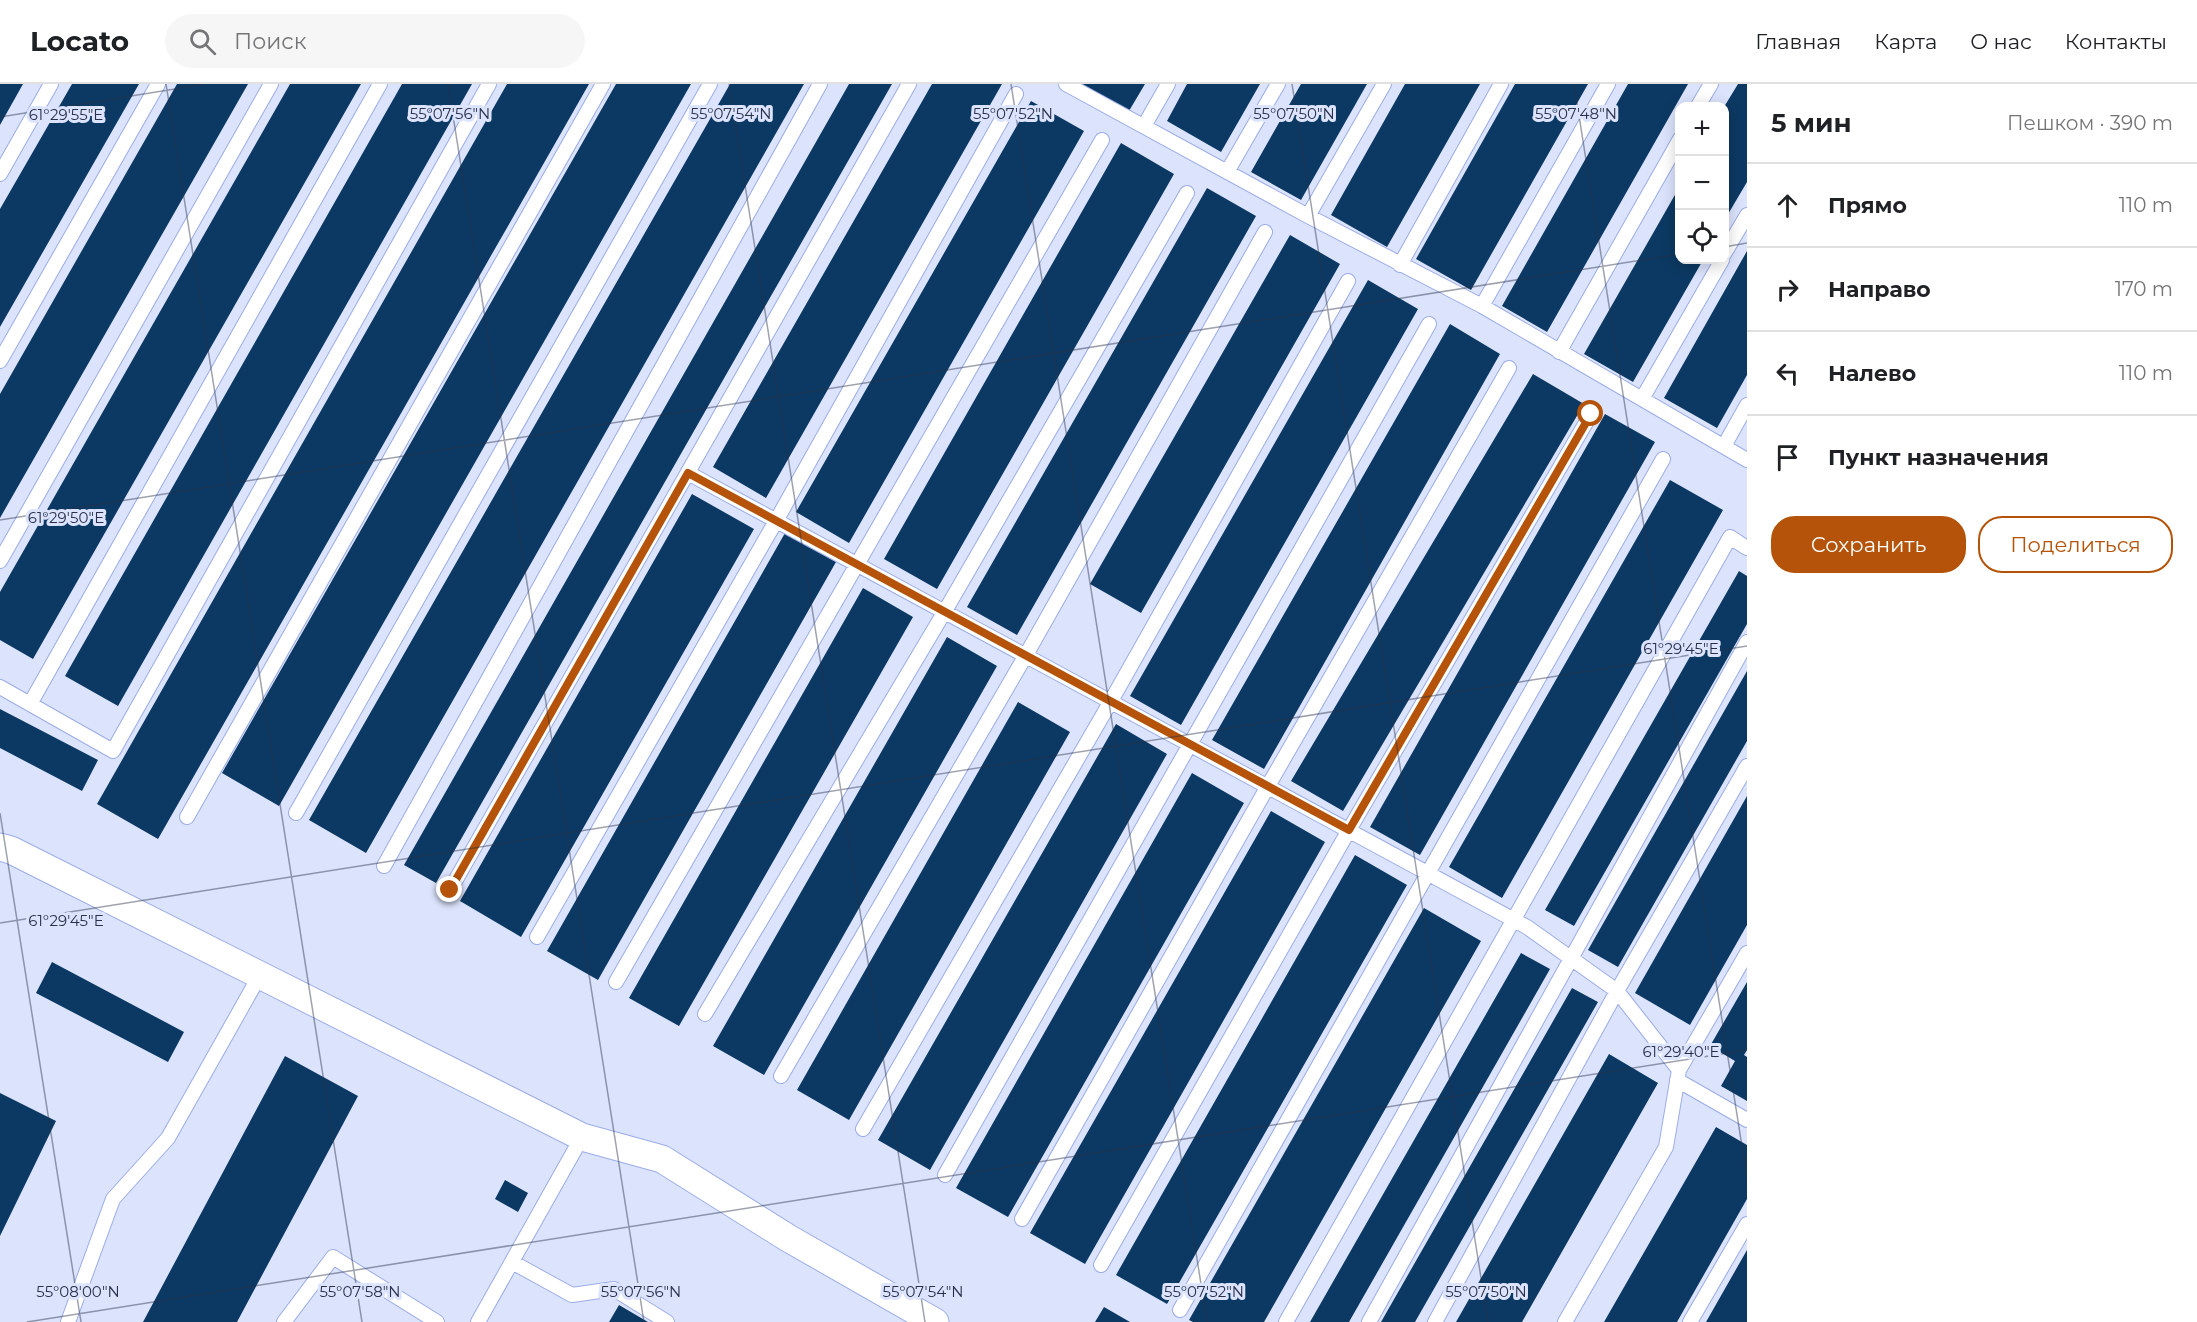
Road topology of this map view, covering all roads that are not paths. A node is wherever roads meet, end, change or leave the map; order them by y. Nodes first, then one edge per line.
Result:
1 (51, 84) edge
2 (158, 84) edge
3 (271, 84) edge
4 (380, 84) edge
5 (489, 84) edge
6 (603, 84) edge
7 (710, 84) edge
8 (820, 84) edge
9 (909, 84) edge
10 (1066, 84) edge
11 (1168, 84) edge
12 (1278, 84) edge
13 (1384, 84) edge
14 (1501, 84) edge
15 (1608, 84) edge
16 (1711, 84) edge
17 (1016, 94) dead end
18 (1700, 102) edge
19 (1144, 126) junction
20 (1102, 140) dead end
21 (1675, 148) edge
22 (1227, 172) junction
23 (0, 174) edge
24 (1187, 193) dead end
25 (1747, 215) edge
26 (1308, 216) junction
27 (1265, 232) dead end
28 (1729, 247) edge
29 (1720, 264) edge
30 (1400, 265) junction
31 (1348, 281) dead end
32 (1482, 306) junction
33 (1429, 324) dead end
34 (1559, 352) junction
35 (0, 361) edge
36 (1509, 368) dead end
37 (1642, 399) junction
38 (1747, 405) edge
39 (1591, 414) dead end
40 (1724, 446) junction
41 (1663, 459) dead end
42 (1747, 460) edge
43 (688, 473) junction
44 (776, 521) junction
45 (1747, 548) edge
46 (0, 561) edge
47 (857, 564) junction
48 (945, 612) junction
49 (1747, 642) edge
50 (1026, 655) junction
51 (0, 687) edge
52 (1111, 701) junction
53 (30, 704) junction
54 (1191, 745) junction
55 (1747, 766) edge
56 (1268, 786) junction
57 (296, 813) dead end
58 (187, 817) dead end
59 (1349, 830) junction
60 (0, 847) edge
61 (384, 866) dead end
62 (1429, 873) junction
63 (450, 890) dead end
64 (1513, 919) junction
65 (537, 937) dead end
66 (1747, 953) edge
67 (1571, 957) junction
68 (260, 975) junction
69 (616, 982) dead end
70 (1617, 991) junction
71 (705, 1014) dead end
72 (1678, 1075) junction
73 (781, 1076) dead end
74 (1747, 1120) edge
75 (863, 1129) dead end
76 (582, 1137) junction
77 (945, 1175) dead end
78 (1022, 1219) dead end
79 (1747, 1224) edge
80 (512, 1262) junction
81 (1101, 1265) dead end
82 (1180, 1310) dead end
83 (68, 1322) edge
84 (284, 1322) edge
85 (437, 1322) edge
86 (478, 1322) edge
87 (667, 1322) edge
88 (935, 1322) edge
89 (1286, 1322) edge
90 (1369, 1322) edge
91 (1435, 1322) edge
92 (1565, 1322) edge
93 (1690, 1322) edge

1 - 23 lane
2 - 35 lane
3 - 46 lane
4 - 53 lane
5 - 53 lane
6 - 58 lane
7 - 57 lane
8 - 61 lane
9 - 43 lane
10 - 19 lane
11 - 19 lane
12 - 22 lane
13 - 26 lane
14 - 30 lane
15 - 32 lane
16 - 18 lane
17 - 44 lane
19 - 22 lane
20 - 47 lane
21 - 34 lane
22 - 26 lane
24 - 48 lane
25 - 28 lane
26 - 30 lane
27 - 50 lane
29 - 37 lane
30 - 32 lane
31 - 52 lane
32 - 34 lane
33 - 54 lane
34 - 37 lane
36 - 56 lane
37 - 40 lane
38 - 40 lane
39 - 59 lane
40 - 42 lane
41 - 62 lane
43 - 44 lane
43 - 63 lane
44 - 47 lane
44 - 65 lane
45 - 64 lane
47 - 48 lane
47 - 69 lane
48 - 50 lane
48 - 71 lane
49 - 67 lane
50 - 52 lane
50 - 73 lane
51 - 53 lane
52 - 54 lane
52 - 75 lane
54 - 56 lane
54 - 77 lane
55 - 70 lane
56 - 59 lane
56 - 78 lane
59 - 62 lane
59 - 81 lane
60 - 68 street
62 - 64 lane
62 - 82 lane
64 - 67 lane
64 - 89 lane
66 - 72 lane
67 - 70 lane
67 - 90 lane
68 - 76 street
68 - 83 lane
70 - 72 lane
70 - 91 lane
72 - 74 lane
72 - 92 lane
76 - 80 lane
76 - 88 street
79 - 93 lane
80 - 86 lane
80 - 87 lane
84 - 85 lane

